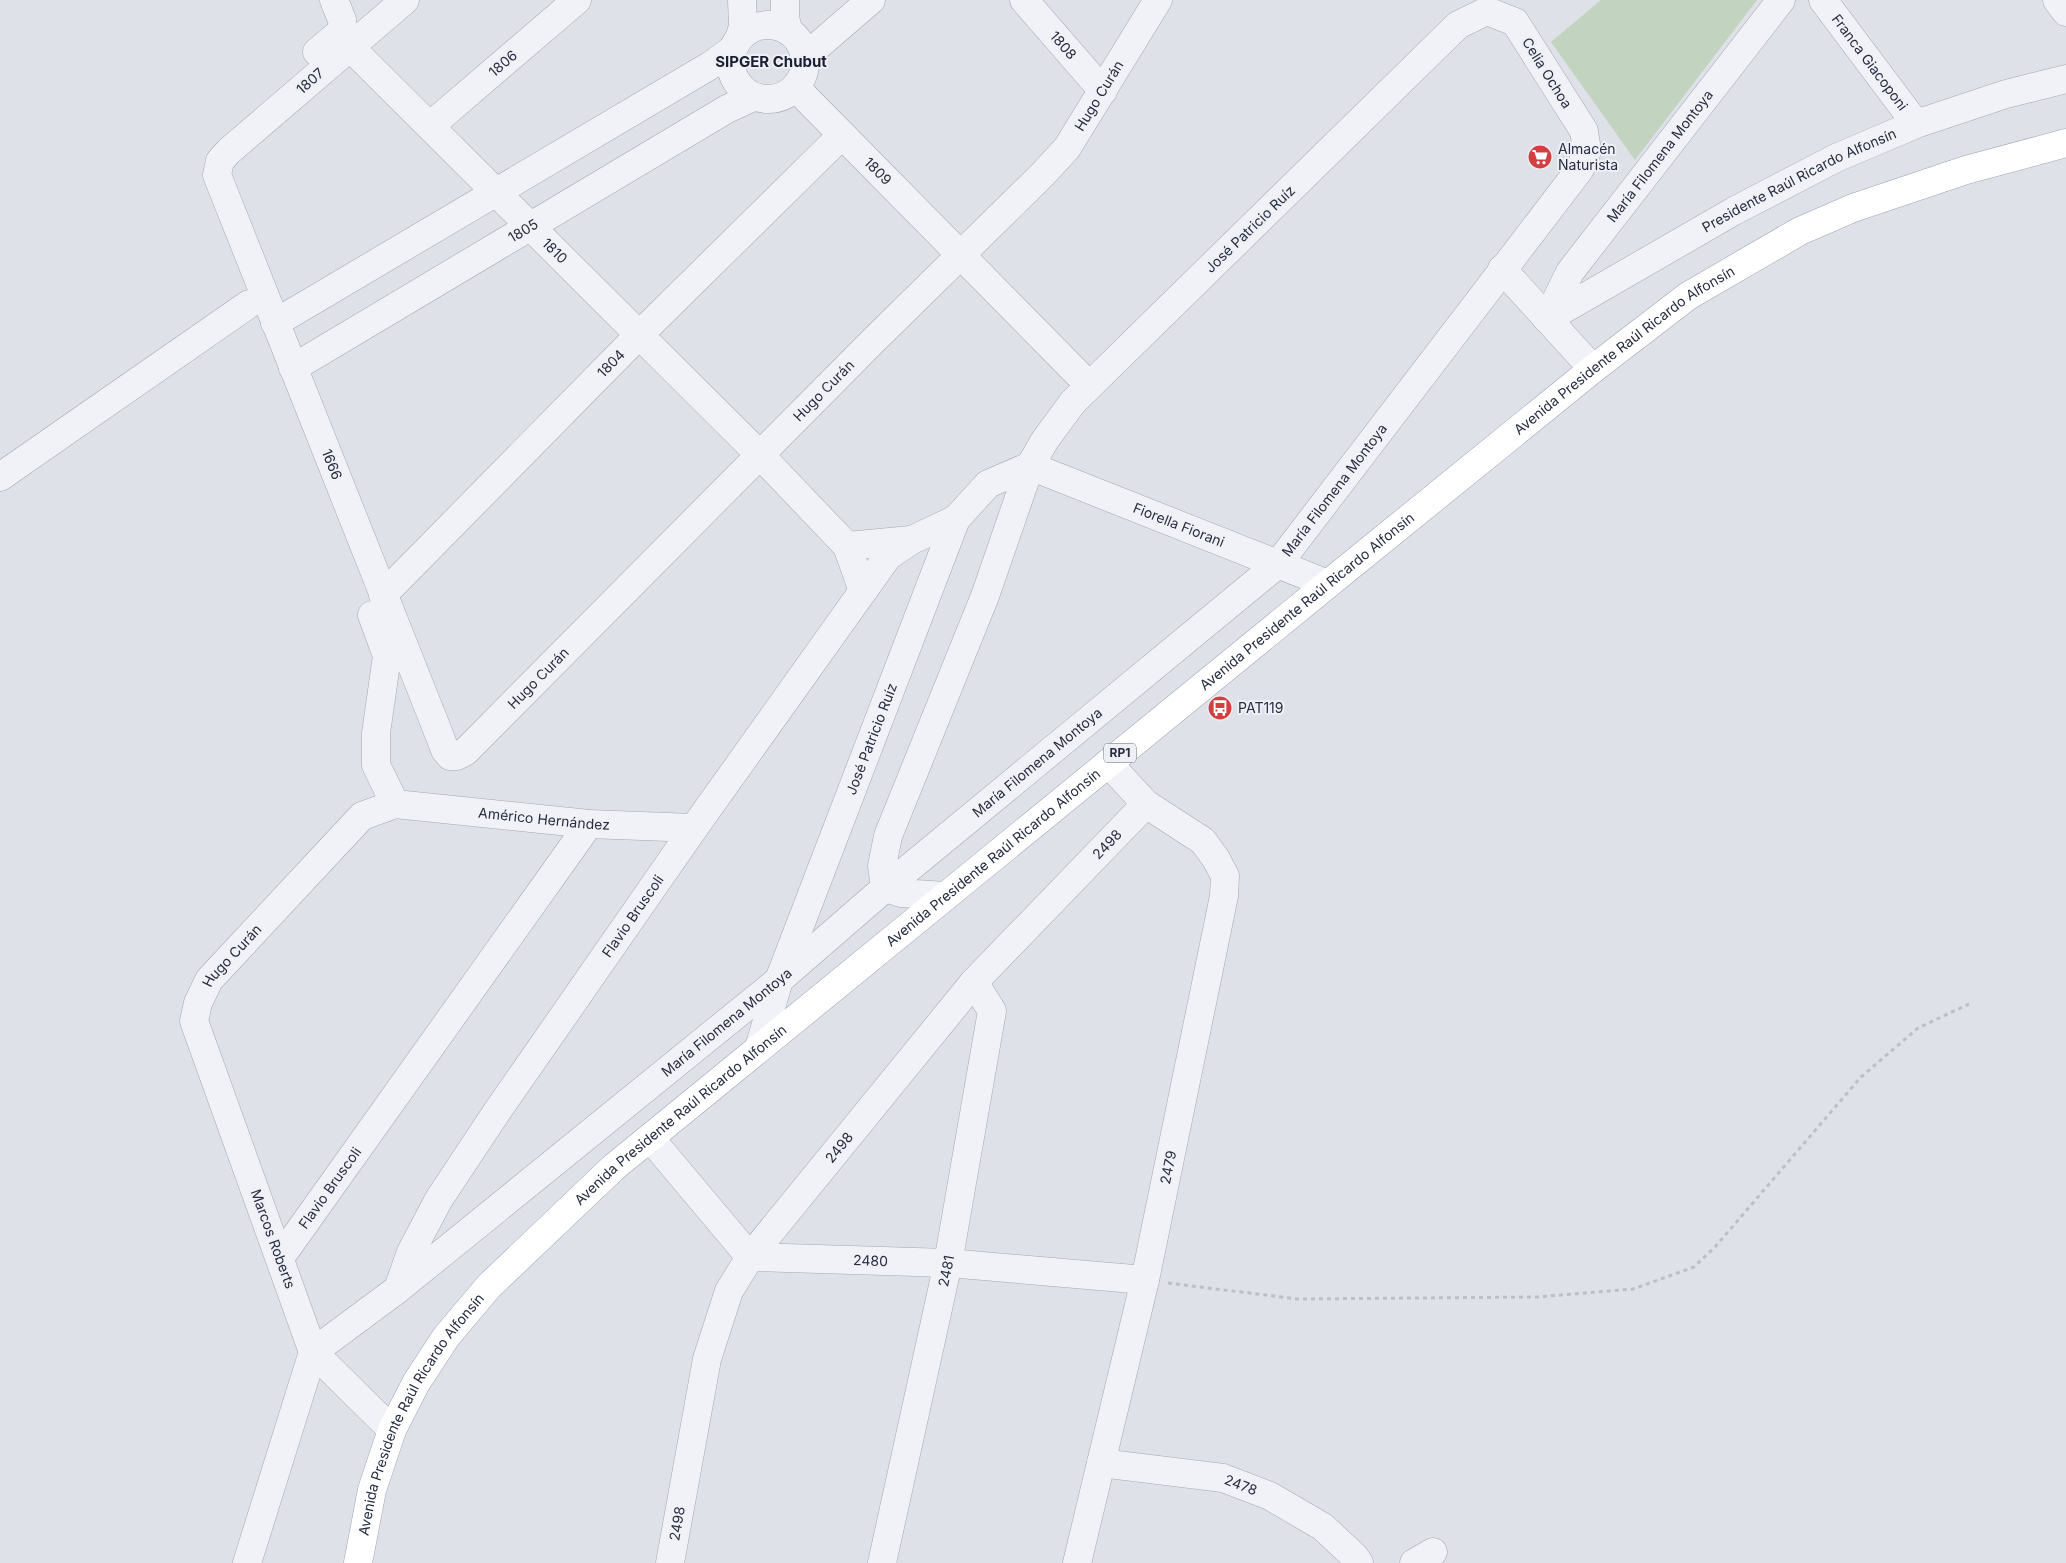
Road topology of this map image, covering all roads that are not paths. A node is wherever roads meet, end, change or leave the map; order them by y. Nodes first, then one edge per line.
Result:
1 (334, 0) edge
2 (405, 0) edge
3 (577, 0) edge
4 (742, 0) edge
5 (785, 0) edge
6 (871, 0) edge
7 (1024, 0) edge
8 (1158, 0) edge
9 (1781, 0) edge
10 (1823, 0) edge
11 (2057, 0) edge
12 (1487, 11) joint
13 (2066, 12) edge
14 (788, 30) junction
15 (346, 38) junction
16 (736, 43) junction
17 (805, 57) junction
18 (2066, 79) edge
19 (795, 87) junction
20 (1103, 92) junction
21 (753, 97) junction
22 (1916, 124) junction
23 (430, 126) junction
24 (842, 135) junction
25 (2066, 143) edge
26 (1587, 151) joint
27 (218, 165) joint
28 (496, 192) junction
29 (531, 227) junction
30 (961, 254) junction
31 (1502, 269) junction
32 (249, 304) junction
33 (1547, 319) junction
34 (275, 323) junction
35 (639, 335) junction
36 (1132, 344) junction
37 (294, 368) junction
38 (1592, 369) junction
39 (1078, 374) junction
40 (1045, 440) junction
41 (760, 455) junction
42 (1030, 466) junction
43 (0, 477) edge
44 (956, 519) junction
45 (912, 540) junction
46 (847, 546) junction
47 (1278, 564) junction
48 (1328, 584) junction
49 (863, 591) junction
50 (384, 595) junction
51 (457, 756) joint
52 (1108, 762) junction
53 (395, 804) junction
54 (1146, 804) junction
55 (589, 824) junction
56 (694, 828) junction
57 (885, 888) junction
58 (945, 896) junction
59 (779, 980) junction
60 (974, 982) junction
61 (194, 1021) joint
62 (759, 1048) junction
63 (650, 1138) junction
64 (750, 1257) junction
65 (280, 1258) junction
66 (948, 1263) junction
67 (1145, 1280) junction
68 (398, 1288) junction
69 (313, 1352) junction
70 (392, 1430) junction
71 (1101, 1463) junction
72 (247, 1563) edge
73 (358, 1563) edge
74 (670, 1563) edge
75 (882, 1563) edge
76 (1077, 1563) edge
77 (1359, 1563) edge

1 - 15 street
2 - 15 street, 1807
3 - 23 street, 1806
4 - 16 street
5 - 14 street
6 - 17 street
7 - 20 street, 1808
8 - 20 street, Hugo Curán
9 - 33 street, María Filomena Montoya
10 - 22 street, Franca Giacoponi
11 - 13 street
12 - 26 street, Celia Ochoa
12 - 36 street, José Patricio Ruíz
14 - 16 street
14 - 17 street
15 - 23 street, 1810
15 - 27 street, 1807
15 - 32 street
16 - 21 street
16 - 28 street
17 - 19 street
18 - 22 street, Presidente Raúl Ricardo Alfonsín
19 - 21 street
19 - 24 street, 1809
20 - 30 street, Hugo Curán
21 - 29 street, 1805
22 - 33 street, Presidente Raúl Ricardo Alfonsín
23 - 28 street, 1810
24 - 30 street, 1809
24 - 35 street, 1804
25 - 38 main road, Avenida Presidente Raúl Ricardo Alfonsín / RP1
26 - 31 street, María Filomena Montoya
27 - 34 street, 1666
28 - 29 street, 1810
28 - 34 street
29 - 35 street, 1810
29 - 37 street, 1805
30 - 39 street, 1809
30 - 41 street, Hugo Curán
31 - 33 street
31 - 47 street, María Filomena Montoya
32 - 43 street
32 - 53 street
33 - 38 street
34 - 37 street, 1666
35 - 41 street, 1810
35 - 50 street, 1804
36 - 39 street
36 - 40 street, José Patricio Ruíz
37 - 50 street, 1666
38 - 48 main road, Avenida Presidente Raúl Ricardo Alfonsín / RP1
39 - 40 street
40 - 42 street, José Patricio Ruíz
41 - 46 street, 1810
41 - 51 street, Hugo Curán
42 - 44 street, José Patricio Ruíz
42 - 47 street, Fiorella Fiorani
42 - 57 street, José Patricio Ruíz
44 - 45 street
44 - 59 street, José Patricio Ruíz
45 - 46 street
45 - 49 street, Flavio Bruscoli
46 - 49 street
47 - 48 street, Fiorella Fiorani
47 - 57 street, María Filomena Montoya
48 - 52 main road, Avenida Presidente Raúl Ricardo Alfonsín / RP1
49 - 56 street, Flavio Bruscoli
50 - 51 street, 1666
52 - 54 street, 2479
52 - 58 main road, Avenida Presidente Raúl Ricardo Alfonsín / RP1
53 - 55 street, Américo Hernández
53 - 61 street, Hugo Curán
54 - 60 street, 2498
54 - 67 street, 2479
55 - 56 street, Américo Hernández
55 - 65 street, Flavio Bruscoli
56 - 68 street, Flavio Bruscoli
57 - 58 street
57 - 59 street, María Filomena Montoya
58 - 62 main road, Avenida Presidente Raúl Ricardo Alfonsín / RP1
59 - 62 street, José Patricio Ruíz
59 - 68 street, María Filomena Montoya
60 - 64 street, 2498
60 - 66 street, 2481
61 - 65 street, Marcos Roberts
62 - 63 main road, Avenida Presidente Raúl Ricardo Alfonsín / RP1
63 - 64 street
63 - 70 main road, Avenida Presidente Raúl Ricardo Alfonsín / RP1
64 - 66 street, 2480
64 - 74 street, 2498
65 - 69 street, Marcos Roberts
66 - 67 street, 2480
66 - 75 street, 2481
67 - 71 street, 2479
68 - 69 street, María Filomena Montoya
69 - 70 street, Marcos Roberts
69 - 72 street
70 - 73 main road, Avenida Presidente Raúl Ricardo Alfonsín / RP1
71 - 76 street, 2479
71 - 77 street, 2478

